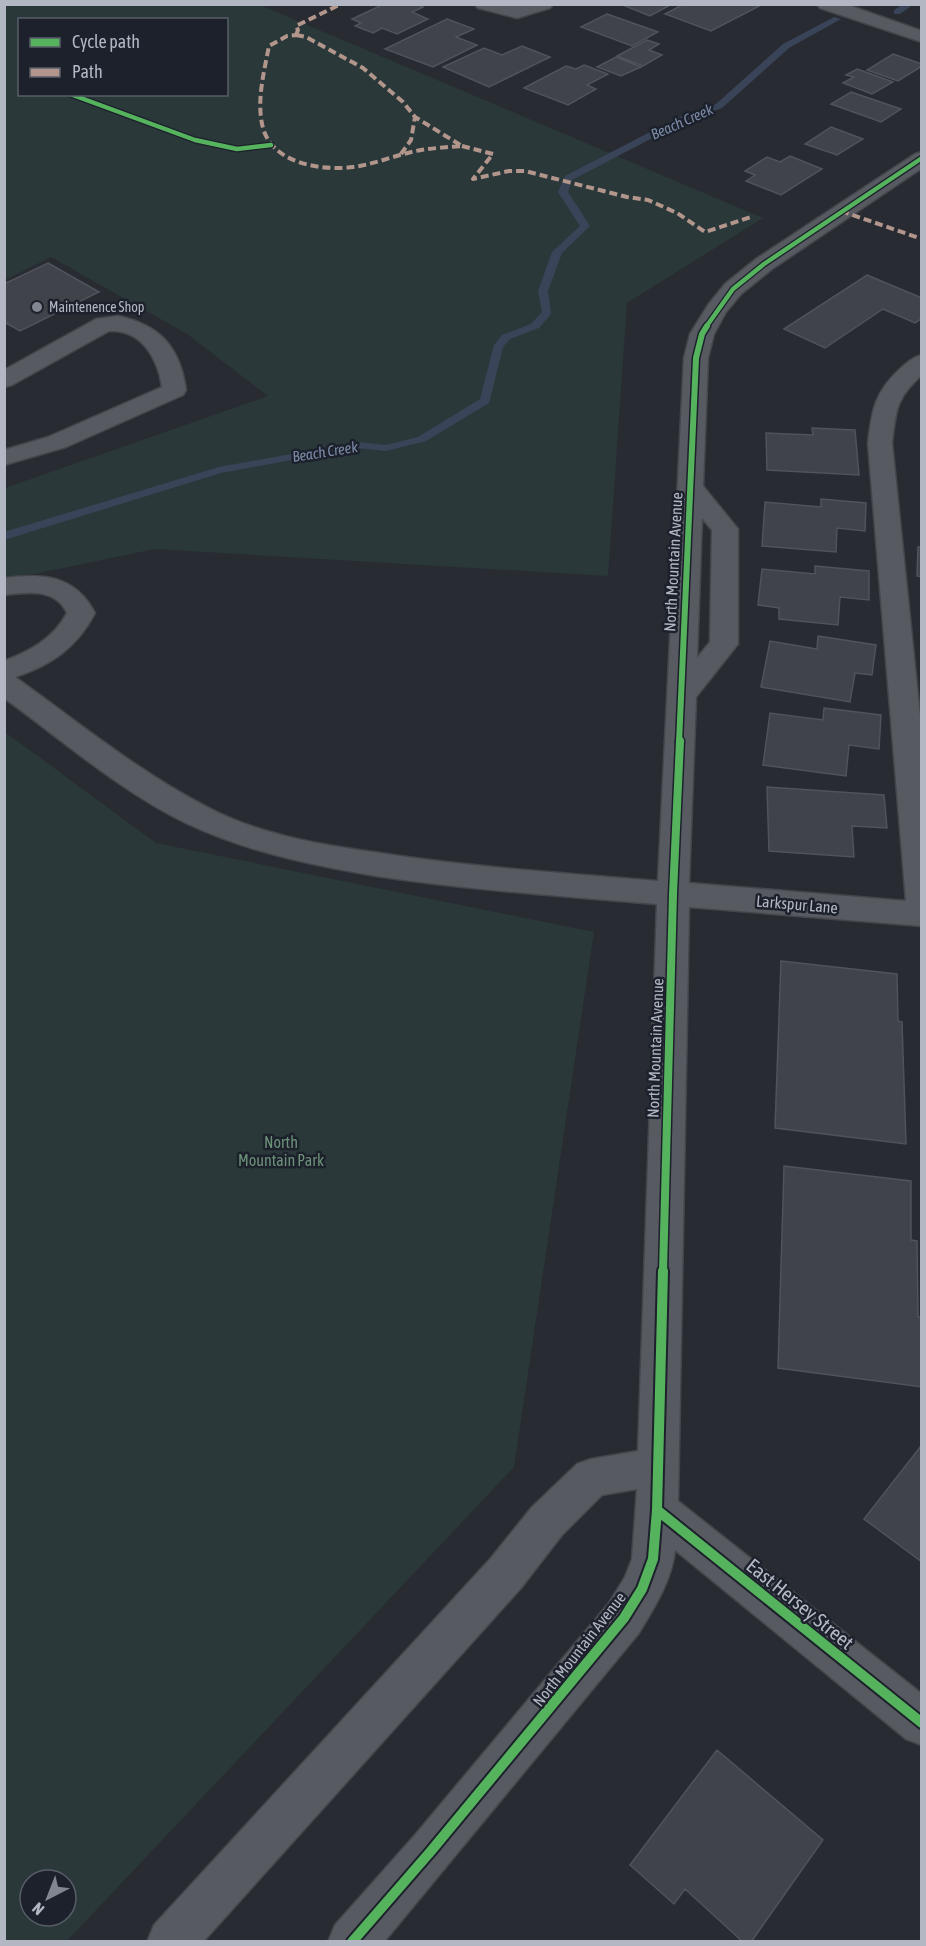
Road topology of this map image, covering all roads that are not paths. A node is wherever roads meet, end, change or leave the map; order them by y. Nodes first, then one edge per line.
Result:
1 (484, 4) edge
2 (544, 4) edge
3 (826, 4) edge
4 (921, 37) edge
5 (921, 158) edge
6 (921, 362) edge
7 (4, 380) edge
8 (4, 458) edge
9 (690, 486) junction
10 (4, 586) edge
11 (4, 671) edge
12 (4, 683) edge
13 (681, 696) junction
14 (673, 894) junction
15 (921, 902) edge
16 (921, 914) edge
17 (657, 1467) junction
18 (657, 1510) junction
19 (921, 1723) edge
20 (171, 1941) edge
21 (352, 1941) edge

1 - 2 street
3 - 4 street
5 - 9 street, North Mountain Avenue
6 - 15 street
7 - 8 street
9 - 13 street, North Mountain Avenue
9 - 13 street
10 - 11 street
12 - 14 street, Larkspur Lane
13 - 14 street, North Mountain Avenue
14 - 16 street, Larkspur Lane
14 - 17 street, North Mountain Avenue
17 - 18 street, North Mountain Avenue
17 - 20 street
18 - 19 street, East Hersey Street
18 - 21 street, North Mountain Avenue

